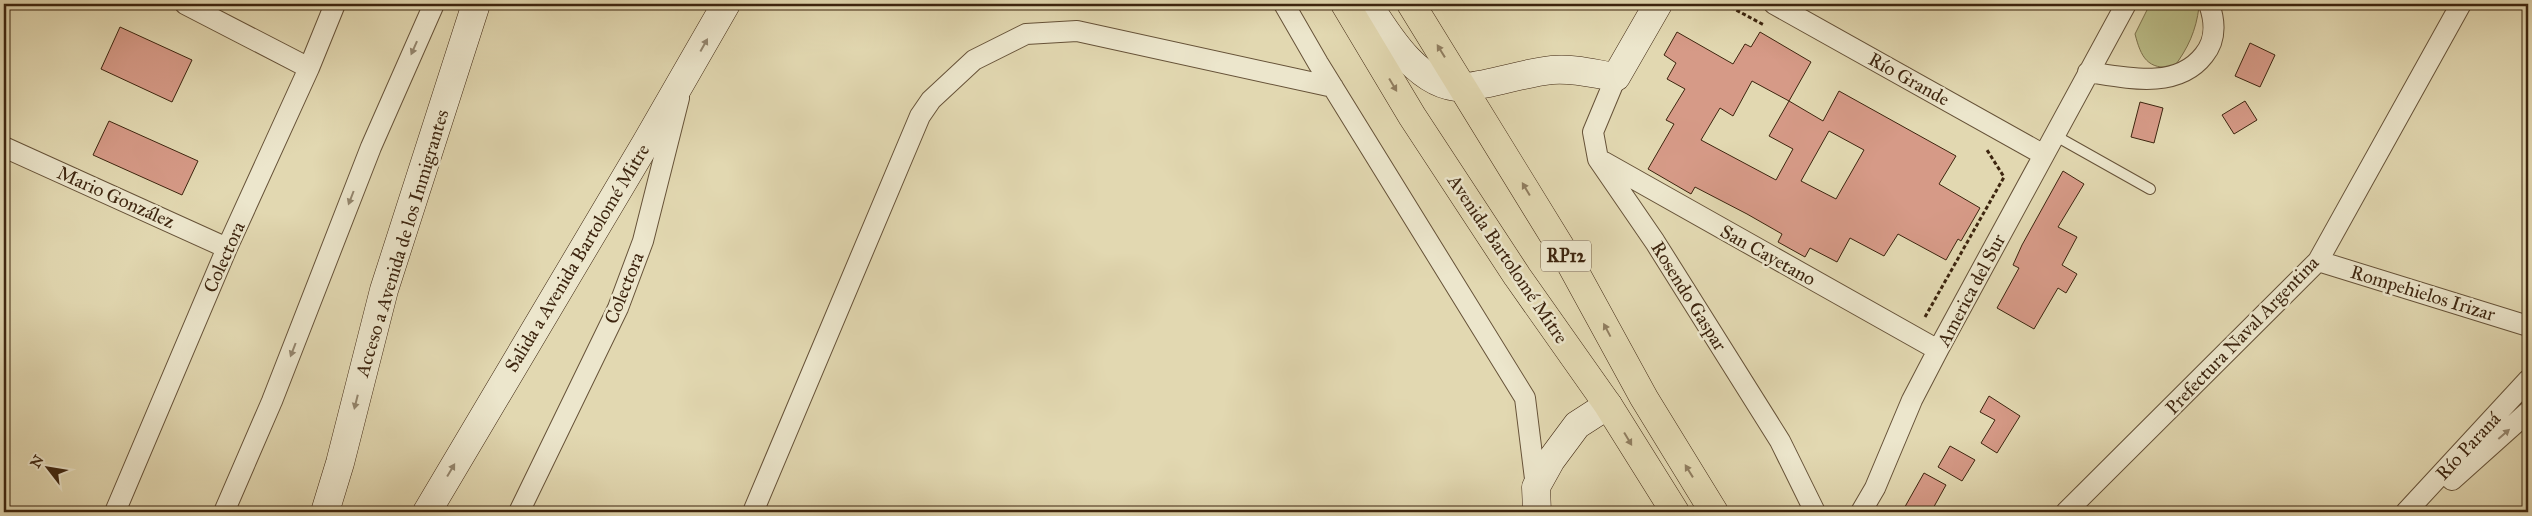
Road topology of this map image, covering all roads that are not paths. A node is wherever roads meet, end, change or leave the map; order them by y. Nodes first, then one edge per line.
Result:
1 (185, 4) edge
2 (335, 4) edge
3 (434, 4) edge
4 (476, 4) edge
5 (726, 4) edge
6 (1284, 4) edge
7 (1345, 4) edge
8 (1368, 4) edge
9 (1411, 4) edge
10 (1658, 4) edge
11 (1774, 4) edge
12 (2126, 4) edge
13 (2209, 4) edge
14 (2461, 4) edge
15 (309, 68) junction
16 (2088, 72) junction
17 (1616, 77) junction
18 (684, 79) junction
19 (1333, 87) junction
20 (1463, 87) junction
21 (2054, 135) junction
22 (4, 147) edge
23 (2044, 155) junction
24 (1598, 159) junction
25 (2150, 189) dead end
26 (227, 248) junction
27 (2318, 261) junction
28 (2528, 326) edge
29 (1938, 350) junction
30 (2528, 380) edge
31 (1608, 405) junction
32 (2528, 412) edge
33 (1537, 500) edge
34 (115, 512) edge
35 (224, 512) edge
36 (325, 512) edge
37 (426, 512) edge
38 (520, 512) edge
39 (753, 512) edge
40 (1675, 512) edge
41 (1714, 512) edge
42 (1815, 512) edge
43 (1861, 512) edge
44 (2066, 512) edge
45 (2406, 512) edge
46 (2414, 512) edge

1 - 15 street
2 - 15 street, Colectora
3 -> 35 street
4 -> 36 street, Acceso a Avenida de los Inmigrantes
18 -> 5 street, Salida a Avenida Bartolomé Mitre
6 - 19 street
7 -> 31 main road, Avenida Bartolomé Mitre / RP12
8 - 20 street
20 -> 9 main road, RP12
10 - 17 street
11 - 23 street, Río Grande
12 - 16 street, America del Sur
13 - 16 street
14 - 27 street, Prefectura Naval Argentina
15 - 26 street, Colectora
16 - 21 street, America del Sur
17 - 20 street
17 - 24 street, Rosendo Gaspar
37 -> 18 street, Salida a Avenida Bartolomé Mitre
18 - 38 street, Colectora
19 - 33 street
19 - 39 street
41 -> 20 main road, RP12
21 - 23 street, America del Sur
21 - 25 lane
22 - 26 street, Mario González
23 - 29 street, America del Sur
24 - 29 street, San Cayetano
24 - 42 street, Rosendo Gaspar
26 - 34 street, Colectora
27 - 28 street, Rompehielos Irizar
27 - 44 street, Prefectura Naval Argentina
29 - 43 street, America del Sur
30 - 45 street, Río Paraná
31 - 33 street
31 -> 40 main road, Avenida Bartolomé Mitre / RP12
46 -> 32 street

